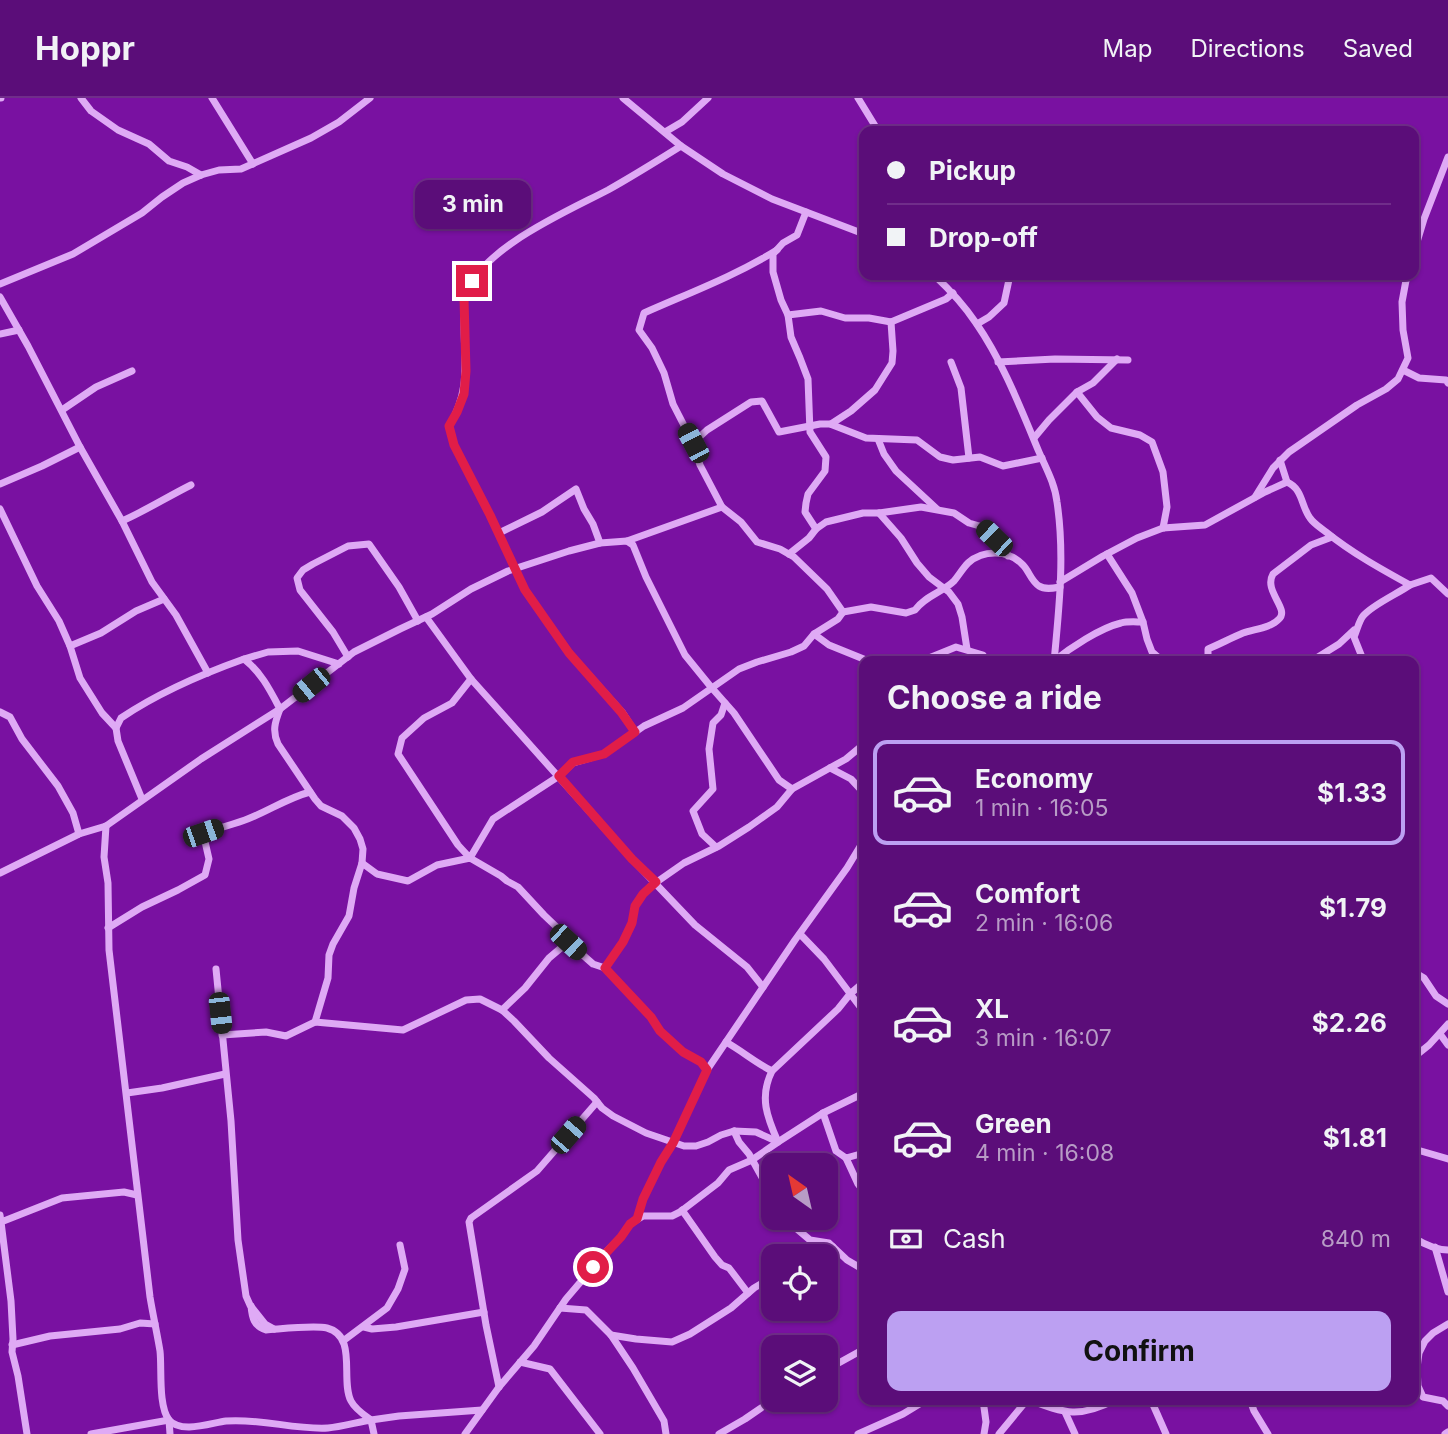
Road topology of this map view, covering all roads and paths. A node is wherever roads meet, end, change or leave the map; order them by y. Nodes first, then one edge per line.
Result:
1 (81, 98) edge
2 (212, 98) edge
3 (370, 98) edge
4 (623, 98) edge
5 (708, 98) edge
6 (858, 98) edge
7 (875, 126) edge
8 (665, 132) junction
9 (681, 146) junction
10 (1448, 156) edge
11 (253, 164) junction
12 (201, 175) junction
13 (806, 212) junction
14 (859, 232) edge
15 (1419, 236) edge
16 (777, 250) junction
17 (939, 280) edge
18 (1009, 280) edge
19 (1406, 280) edge
20 (0, 284) edge
21 (953, 293) junction
22 (0, 297) edge
23 (788, 315) junction
24 (891, 322) junction
25 (977, 324) junction
26 (19, 330) junction
27 (0, 334) edge
28 (1117, 359) junction
29 (1128, 360) dead end
30 (951, 362) dead end
31 (998, 362) junction
32 (1403, 370) junction
33 (132, 371) dead end
34 (1448, 383) edge
35 (1077, 392) junction
36 (62, 410) junction
37 (831, 424) junction
38 (810, 426) junction
39 (1034, 438) junction
40 (878, 439) junction
41 (693, 443) junction
42 (80, 447) junction
43 (969, 458) junction
44 (1042, 458) junction
45 (1280, 460) junction
46 (1287, 482) junction
47 (0, 484) edge
48 (191, 485) dead end
49 (1254, 498) junction
50 (722, 507) junction
51 (0, 509) edge
52 (937, 509) junction
53 (879, 513) junction
54 (122, 521) junction
55 (1163, 528) junction
56 (816, 529) junction
57 (499, 533) junction
58 (1332, 537) junction
59 (627, 541) junction
60 (600, 543) junction
61 (789, 554) junction
62 (1107, 554) junction
63 (1008, 556) junction
64 (516, 568) junction
65 (1060, 585) junction
66 (1410, 585) junction
67 (943, 589) junction
68 (1448, 594) edge
69 (164, 599) junction
70 (843, 612) junction
71 (422, 619) junction
72 (1143, 621) junction
73 (1359, 624) junction
74 (814, 634) junction
75 (70, 646) junction
76 (967, 649) junction
77 (934, 656) edge
78 (984, 656) edge
79 (1055, 656) edge
80 (1060, 656) edge
81 (1157, 656) edge
82 (1208, 656) edge
83 (1320, 656) edge
84 (1362, 656) edge
85 (348, 657) junction
86 (859, 657) edge
87 (244, 659) junction
88 (338, 664) junction
89 (208, 673) junction
90 (471, 678) junction
91 (711, 687) junction
92 (725, 703) junction
93 (280, 709) junction
94 (0, 712) edge
95 (116, 728) junction
96 (635, 732) junction
97 (859, 748) edge
98 (830, 768) junction
99 (559, 776) junction
100 (859, 788) edge
101 (792, 789) junction
102 (310, 792) junction
103 (142, 800) junction
104 (106, 825) junction
105 (79, 834) junction
106 (716, 847) junction
107 (859, 848) edge
108 (470, 858) junction
109 (362, 863) junction
110 (0, 873) edge
111 (656, 882) junction
112 (108, 928) junction
113 (800, 934) junction
114 (568, 942) junction
115 (605, 968) junction
116 (215, 969) dead end
117 (1419, 975) edge
118 (859, 986) edge
119 (763, 987) junction
120 (850, 994) junction
121 (1448, 1004) edge
122 (859, 1006) edge
123 (502, 1010) junction
124 (315, 1022) junction
125 (1448, 1024) edge
126 (1440, 1034) junction
127 (222, 1035) junction
128 (726, 1042) junction
129 (1448, 1045) edge
130 (1419, 1053) edge
131 (707, 1070) junction
132 (772, 1071) junction
133 (225, 1074) junction
134 (127, 1093) junction
135 (859, 1095) edge
136 (597, 1101) junction
137 (823, 1112) junction
138 (734, 1131) junction
139 (778, 1142) junction
140 (673, 1143) junction
141 (1419, 1150) edge
142 (859, 1154) edge
143 (846, 1158) junction
144 (1448, 1159) edge
145 (752, 1160) junction
146 (761, 1176) edge
147 (859, 1185) edge
148 (137, 1195) junction
149 (682, 1210) junction
150 (0, 1214) edge
151 (637, 1219) junction
152 (1, 1222) edge
153 (798, 1230) edge
154 (1, 1238) edge
155 (1419, 1243) edge
156 (830, 1244) edge
157 (400, 1245) dead end
158 (1436, 1247) junction
159 (1448, 1250) edge
160 (838, 1252) edge
161 (859, 1265) edge
162 (761, 1284) edge
163 (1448, 1292) edge
164 (748, 1293) junction
165 (560, 1308) junction
166 (0, 1312) edge
167 (11, 1312) junction
168 (484, 1312) junction
169 (155, 1324) junction
170 (1448, 1324) edge
171 (364, 1327) junction
172 (611, 1335) junction
173 (343, 1341) junction
174 (12, 1345) junction
175 (859, 1352) edge
176 (1419, 1353) edge
177 (520, 1362) junction
178 (838, 1363) edge
179 (499, 1387) junction
180 (1419, 1388) edge
181 (918, 1405) edge
182 (984, 1405) edge
183 (1025, 1405) edge
184 (1042, 1405) edge
185 (1104, 1405) edge
186 (1153, 1405) edge
187 (1252, 1405) edge
188 (1448, 1406) edge
189 (761, 1408) edge
190 (482, 1410) junction
191 (1065, 1412) junction
192 (169, 1420) junction
193 (371, 1420) junction
194 (282, 1426) junction
195 (27, 1434) edge
196 (91, 1434) edge
197 (170, 1434) edge
198 (275, 1434) edge
199 (374, 1434) edge
200 (465, 1434) edge
201 (600, 1434) edge
202 (666, 1434) edge
203 (719, 1434) edge
204 (859, 1434) edge
205 (984, 1434) edge
206 (999, 1434) edge
207 (1075, 1434) edge
208 (1166, 1434) edge
209 (1268, 1434) edge

1 - 12 street
2 - 11 street
3 - 11 street
4 - 8 street
5 - 8 street
6 - 7 street
8 - 9 street
9 - 13 street
9 - 57 street
10 - 15 street
11 - 12 street
12 - 20 street
13 - 14 street
13 - 16 street
16 - 23 street
16 - 41 street
17 - 21 street
18 - 25 street
19 - 32 street
21 - 24 street
21 - 25 street
22 - 26 street
23 - 24 street
23 - 38 street
24 - 37 street
25 - 31 street
26 - 27 street
26 - 36 street
28 - 29 street
28 - 31 street
28 - 35 street
30 - 43 street
31 - 39 street
32 - 34 street
32 - 45 street
33 - 36 street
35 - 39 street
35 - 55 street
36 - 42 street
37 - 38 street
37 - 40 street
38 - 41 street
38 - 56 street
39 - 44 street
40 - 43 street
40 - 52 street
41 - 50 street
42 - 47 street
42 - 54 street
43 - 44 street
44 - 65 street
45 - 46 street
45 - 49 street
46 - 49 street
46 - 58 street
48 - 54 street
49 - 55 street
50 - 59 street
50 - 61 street
51 - 75 street
52 - 53 street
52 - 63 street
53 - 56 street
53 - 67 street
54 - 69 street
55 - 62 street
56 - 61 street
57 - 60 street
57 - 64 street
58 - 66 street
58 - 82 street
59 - 60 street
59 - 91 street
60 - 64 street
61 - 70 street
62 - 65 street
62 - 72 street
63 - 65 street
63 - 67 street
64 - 71 street
64 - 96 street
65 - 79 street
66 - 68 street
66 - 73 street
67 - 70 street
67 - 76 street
69 - 75 street
69 - 89 street
70 - 74 street
71 - 85 street
71 - 85 street
71 - 90 street
72 - 80 street
72 - 81 street
73 - 83 street
73 - 84 street
74 - 86 street
74 - 91 street
75 - 95 street
76 - 77 street
76 - 78 street
85 - 88 street
87 - 88 street
87 - 89 street
87 - 93 street
88 - 93 street
89 - 95 street
90 - 99 street
90 - 108 street
91 - 92 street
91 - 96 street
92 - 101 street
92 - 106 street
93 - 102 street
93 - 103 street
94 - 105 street
95 - 103 street
96 - 99 street
97 - 98 street
98 - 100 street
98 - 101 street
99 - 108 street
99 - 111 street
101 - 106 street
102 - 109 street
102 - 112 street
103 - 104 street
104 - 105 street
104 - 112 street
105 - 110 street
106 - 111 street
107 - 113 street
108 - 109 street
108 - 114 street
109 - 124 street
111 - 115 street
111 - 119 street
112 - 134 street
113 - 119 street
113 - 120 street
114 - 115 street
114 - 123 street
115 - 131 street
116 - 127 street
117 - 121 street
118 - 120 street
119 - 128 street
120 - 122 street
120 - 132 street
123 - 124 street
123 - 136 street
124 - 127 street
125 - 126 street
126 - 129 street
126 - 130 street
127 - 133 street
128 - 131 street
128 - 132 street
131 - 140 street
132 - 139 street
133 - 134 street
133 - 173 street
134 - 148 street
135 - 137 street
136 - 140 street
136 - 168 street
137 - 139 street
137 - 143 street
138 - 139 street
138 - 140 street
138 - 145 street
139 - 145 street
140 - 151 street
141 - 144 street
142 - 143 street
143 - 147 street
145 - 146 street
145 - 149 street
148 - 152 street
148 - 169 street
149 - 151 street
149 - 164 street
150 - 152 street
151 - 165 street
152 - 154 street
153 - 156 street
154 - 167 street
155 - 158 street
157 - 171 street
158 - 159 street
158 - 163 street
160 - 161 street
162 - 164 street
164 - 172 street
165 - 172 street
165 - 177 street
166 - 167 street
167 - 174 street
168 - 171 street
168 - 179 street
169 - 174 street
169 - 192 street
170 - 176 street
171 - 173 street
172 - 202 street
173 - 193 street
174 - 195 street
175 - 178 street
177 - 179 street
177 - 201 street
179 - 190 street
180 - 188 street
181 - 204 street
182 - 205 street
183 - 206 street
184 - 191 street
185 - 191 street
186 - 208 street
187 - 209 street
189 - 203 street
190 - 193 street
190 - 200 street
191 - 207 street
192 - 194 street
192 - 196 street
192 - 197 street
193 - 194 street
193 - 199 street
194 - 198 street

